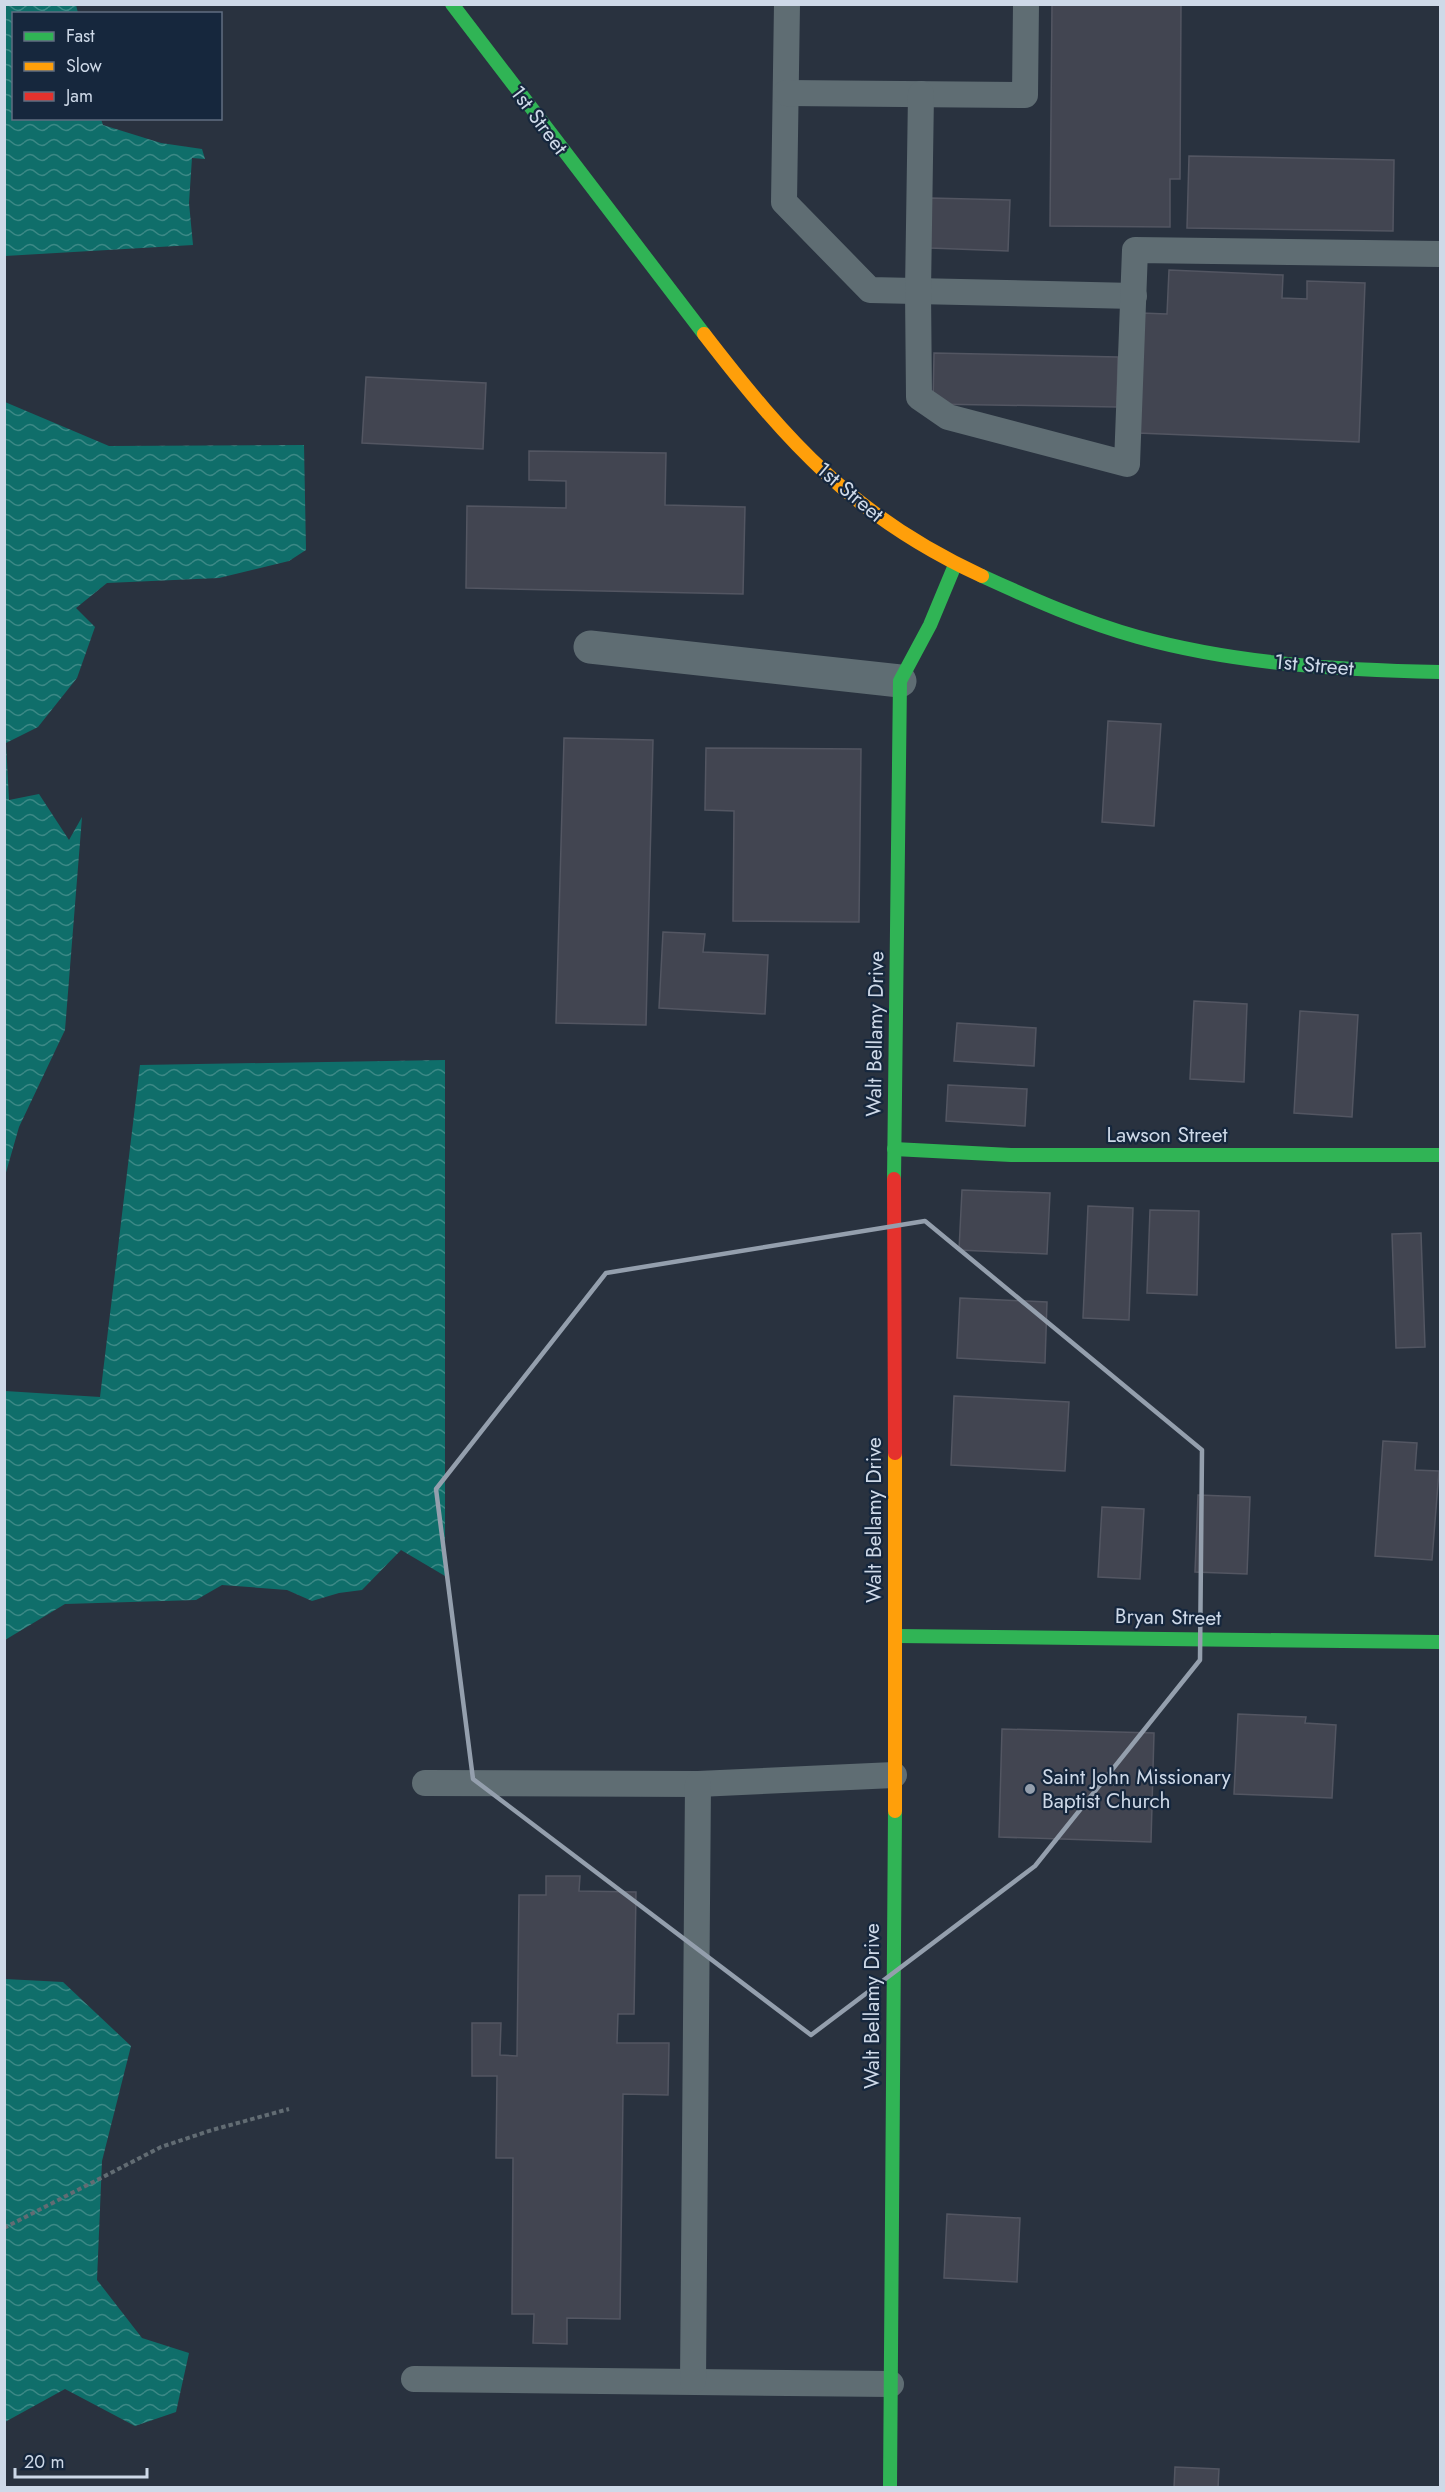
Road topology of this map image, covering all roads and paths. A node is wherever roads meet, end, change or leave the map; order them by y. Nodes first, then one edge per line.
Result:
1 (452, 4) edge
2 (787, 4) edge
3 (1026, 4) edge
4 (786, 93) junction
5 (921, 94) junction
6 (1440, 254) edge
7 (918, 291) junction
8 (1134, 296) junction
9 (955, 565) junction
10 (590, 647) dead end
11 (1440, 672) edge
12 (900, 681) junction
13 (894, 1149) junction
14 (1440, 1155) edge
15 (896, 1636) junction
16 (1440, 1642) edge
17 (894, 1775) junction
18 (425, 1783) dead end
19 (698, 1784) junction
20 (289, 2109) dead end
21 (4, 2228) edge
22 (414, 2379) dead end
23 (693, 2381) junction
24 (891, 2384) junction
25 (890, 2487) edge

1 - 9 street, 1st Street
2 - 4 lane
3 - 5 lane
4 - 5 lane
4 - 7 lane
5 - 7 lane
6 - 8 lane
7 - 8 lane
7 - 8 lane
9 - 11 street, 1st Street
9 - 12 street, Walt Bellamy Drive
10 - 12 street
12 - 13 street, Walt Bellamy Drive
13 - 14 street, Lawson Street
13 - 15 street, Walt Bellamy Drive
15 - 16 street, Bryan Street
15 - 17 street, Walt Bellamy Drive
17 - 19 lane
17 - 24 street, Walt Bellamy Drive
18 - 19 lane
19 - 23 lane
20 - 21 path
22 - 23 lane
23 - 24 lane
24 - 25 street, Walt Bellamy Drive

